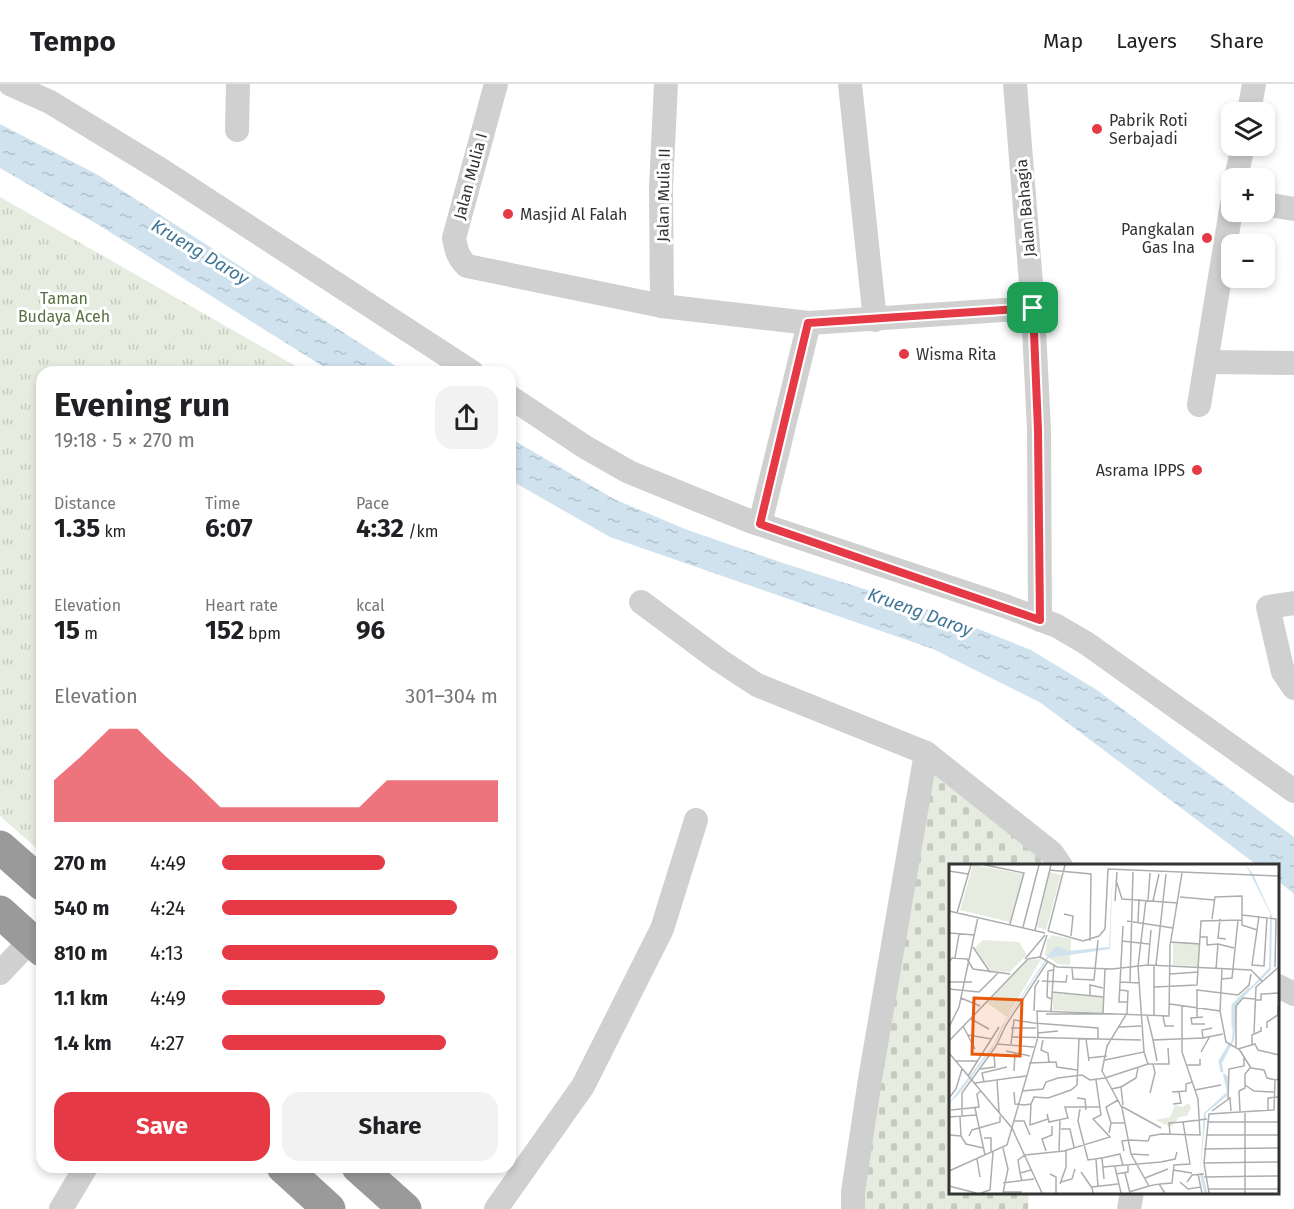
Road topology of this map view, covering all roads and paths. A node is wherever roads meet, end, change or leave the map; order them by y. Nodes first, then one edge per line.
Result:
1 (10, 84) edge
2 (238, 84) edge
3 (496, 84) edge
4 (666, 84) edge
5 (850, 84) edge
6 (1016, 84) edge
7 (1254, 84) edge
8 (1251, 102) edge
9 (237, 130) dead end
10 (1275, 206) edge
11 (1294, 209) edge
12 (1229, 222) edge
13 (662, 306) junction
14 (1033, 308) junction
15 (875, 320) junction
16 (808, 323) junction
17 (1206, 362) junction
18 (1294, 363) edge
19 (463, 366) edge
20 (516, 401) edge
21 (1199, 405) dead end
22 (760, 524) junction
23 (641, 602) dead end
24 (1294, 603) edge
25 (1040, 620) junction
26 (1294, 688) edge
27 (926, 753) junction
28 (1294, 791) edge
29 (696, 820) dead end
30 (0, 846) edge
31 (1060, 864) edge
32 (36, 879) edge
33 (0, 912) edge
34 (36, 944) edge
35 (36, 946) edge
36 (0, 973) edge
37 (1279, 986) edge
38 (1294, 994) edge
39 (82, 1173) edge
40 (290, 1173) edge
41 (365, 1173) edge
42 (1132, 1194) edge
43 (61, 1209) edge
44 (329, 1209) edge
45 (405, 1209) edge
46 (496, 1209) edge
47 (853, 1209) edge
48 (1130, 1209) edge

1 - 19 street
2 - 9 street
3 - 13 street, Jalan Mulia I
4 - 13 street, Jalan Mulia II
5 - 15 street
6 - 14 street, Jalan Bahagia
7 - 8 street
10 - 11 street
12 - 17 street
13 - 16 street
14 - 15 street
14 - 25 street, Jalan Bahagia
15 - 16 street
16 - 22 street
17 - 18 street
17 - 21 street
20 - 22 street
22 - 25 street
23 - 27 street
24 - 26 street
25 - 28 street
27 - 31 street
27 - 47 street
29 - 46 street
30 - 32 highway
33 - 34 highway
35 - 36 street
37 - 38 street
39 - 43 street
40 - 44 highway
41 - 45 highway
42 - 48 street

